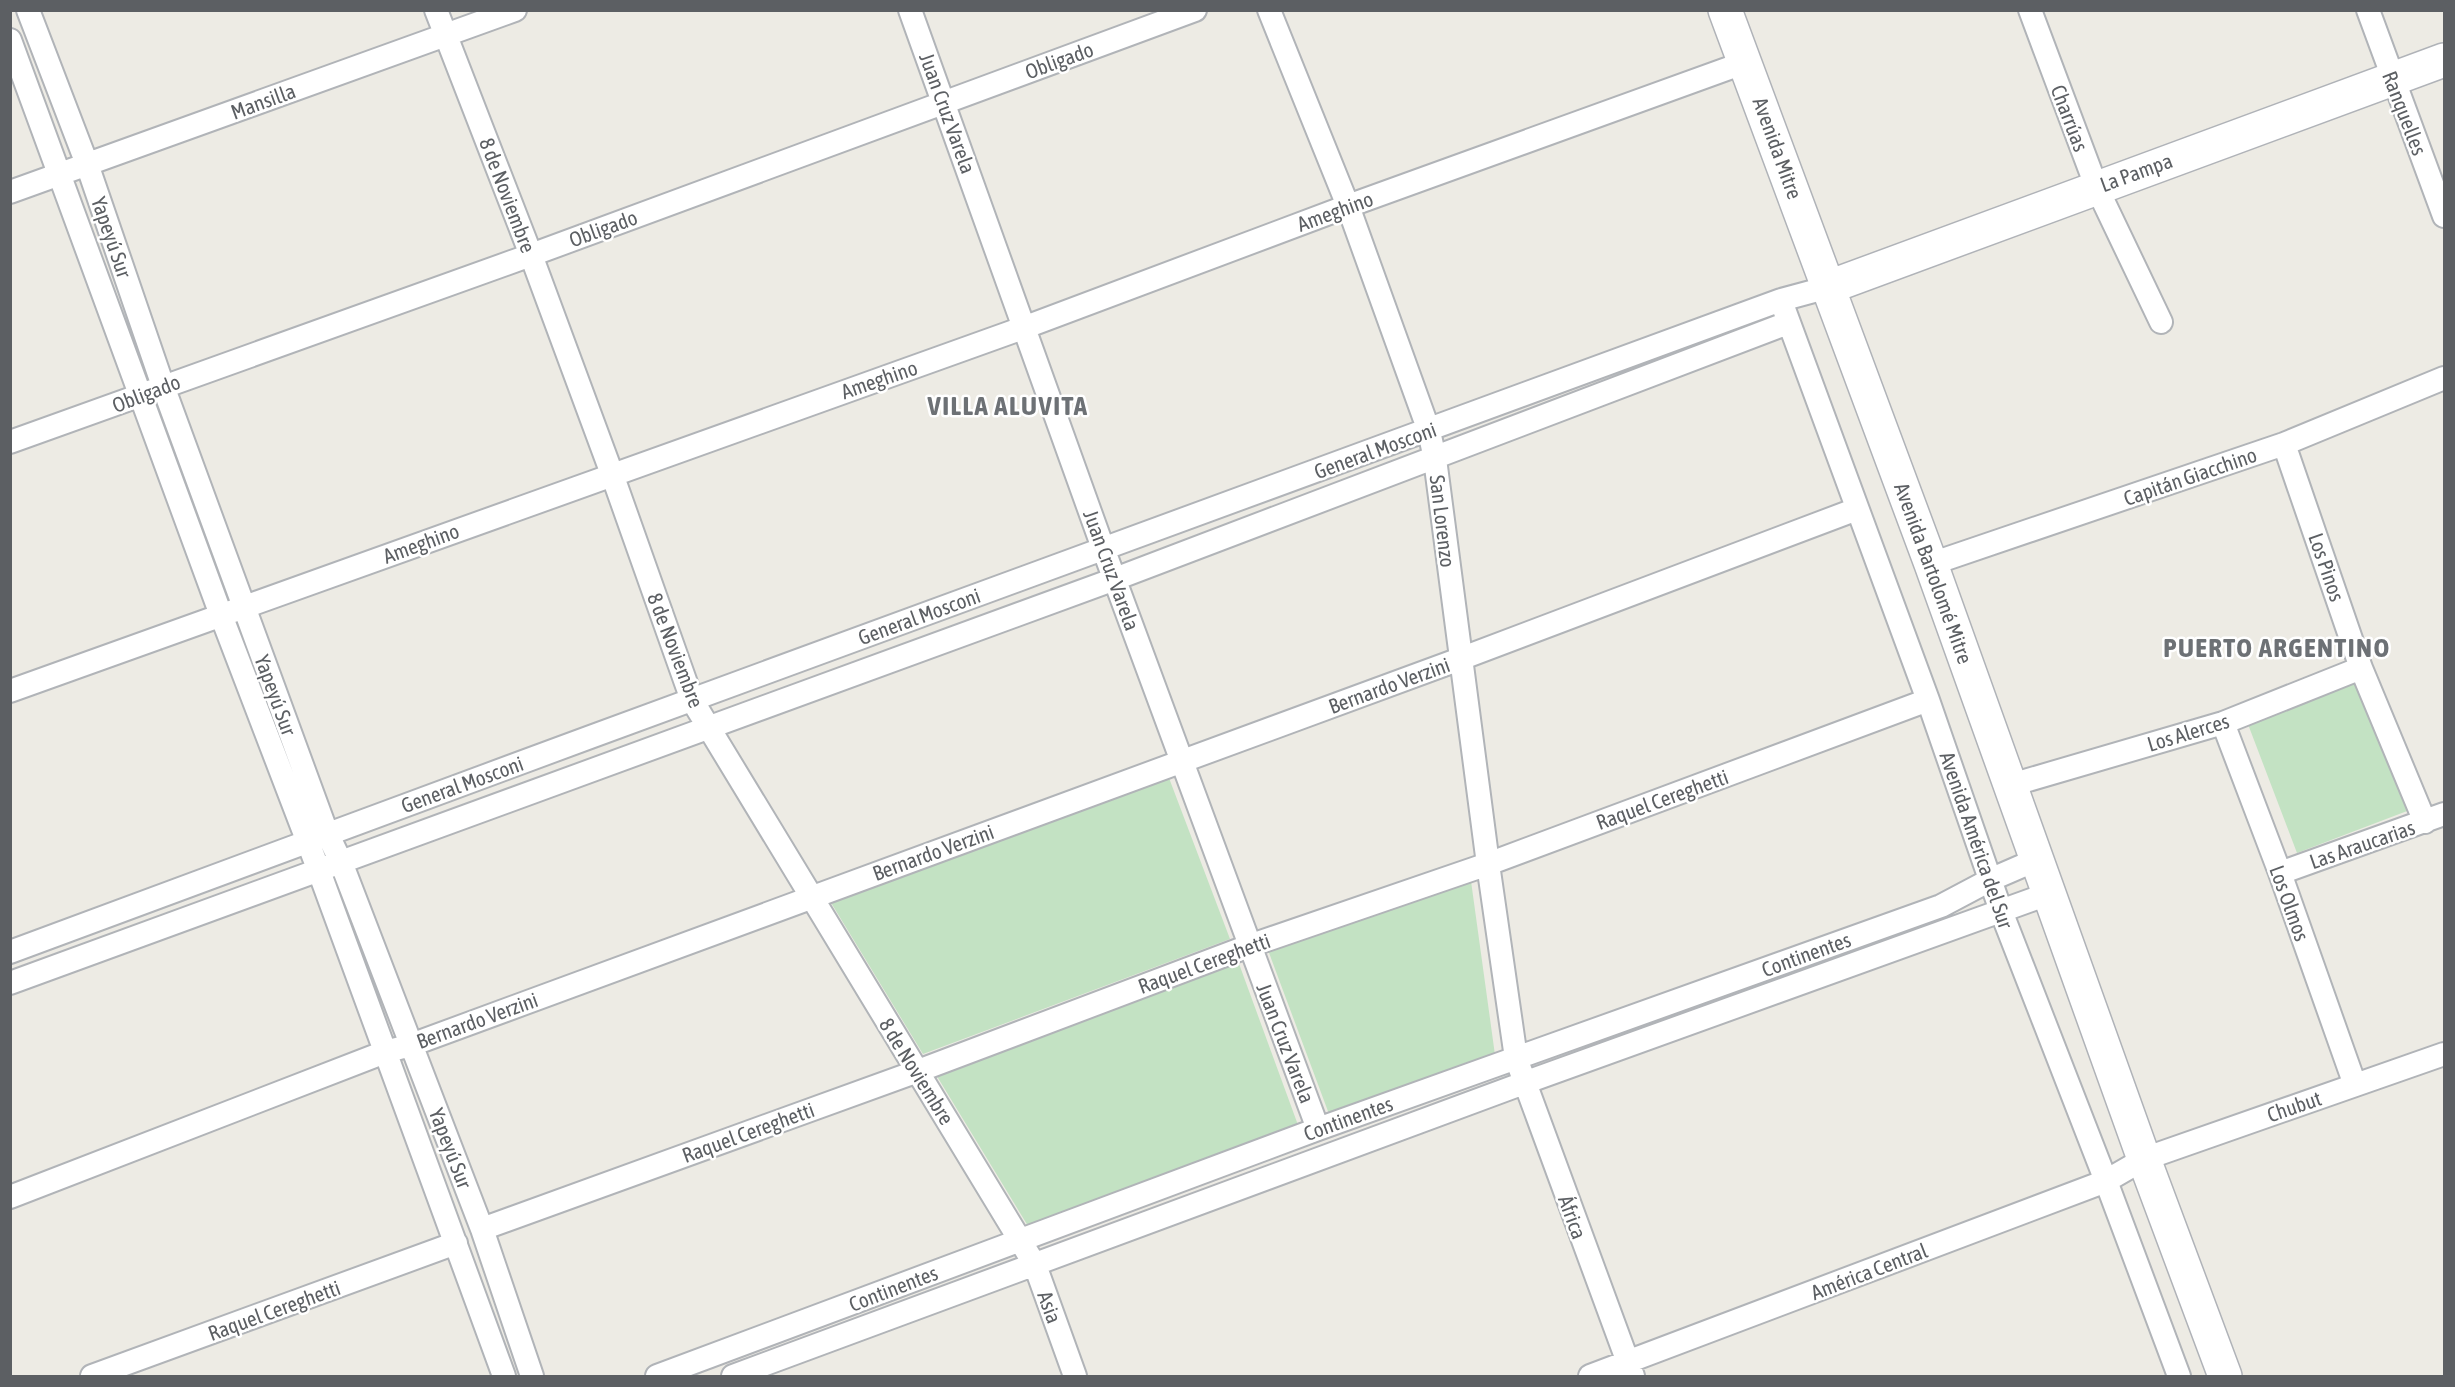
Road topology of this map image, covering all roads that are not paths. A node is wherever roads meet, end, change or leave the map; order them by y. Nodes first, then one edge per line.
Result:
1 (28, 10) edge
2 (436, 10) edge
3 (515, 10) edge
4 (910, 10) edge
5 (1195, 10) edge
6 (1269, 10) edge
7 (1725, 10) edge
8 (2030, 10) edge
9 (2368, 10) edge
10 (446, 36) junction
11 (10, 40) edge
12 (2445, 60) edge
13 (1746, 63) junction
14 (2392, 80) junction
15 (944, 101) junction
16 (87, 164) junction
17 (60, 174) junction
18 (2096, 186) junction
19 (10, 192) edge
20 (1348, 206) junction
21 (2445, 216) edge
22 (531, 255) junction
23 (1829, 287) junction
24 (1781, 300) junction
25 (2161, 322) dead end
26 (1788, 323) junction
27 (1023, 328) junction
28 (2445, 378) edge
29 (163, 386) junction
30 (140, 395) junction
31 (1429, 431) junction
32 (10, 442) edge
33 (2284, 444) junction
34 (1435, 459) junction
35 (612, 474) junction
36 (1857, 509) junction
37 (1103, 548) junction
38 (1931, 564) junction
39 (1115, 579) junction
40 (244, 607) junction
41 (221, 615) junction
42 (1460, 659) junction
43 (2361, 668) junction
44 (10, 691) edge
45 (692, 700) junction
46 (1928, 700) junction
47 (2223, 723) junction
48 (708, 729) junction
49 (1183, 760) junction
50 (2011, 785) junction
51 (2435, 818) edge
52 (317, 837) junction
53 (2038, 859) junction
54 (341, 862) junction
55 (1488, 864) junction
56 (319, 871) junction
57 (2280, 873) junction
58 (1992, 879) junction
59 (2048, 894) junction
60 (810, 898) junction
61 (2001, 911) junction
62 (1249, 946) junction
63 (10, 952) edge
64 (10, 983) edge
65 (411, 1045) junction
66 (384, 1052) junction
67 (1516, 1058) junction
68 (2443, 1059) edge
69 (918, 1071) junction
70 (1524, 1083) junction
71 (2355, 1084) junction
72 (1318, 1129) junction
73 (2144, 1159) junction
74 (2106, 1181) junction
75 (10, 1197) edge
76 (482, 1229) junction
77 (1020, 1240) junction
78 (456, 1243) junction
79 (1035, 1265) junction
80 (1630, 1370) edge
81 (92, 1377) edge
82 (504, 1377) edge
83 (532, 1377) edge
84 (657, 1377) edge
85 (733, 1377) edge
86 (1075, 1377) edge
87 (1590, 1377) edge
88 (2179, 1377) edge
89 (2225, 1377) edge

1 - 16 street, Yapeyú Sur
2 - 10 street, 8 de Noviembre
3 - 10 street, Mansilla
4 - 15 street, Juan Cruz Varela
5 - 15 street, Obligado
6 - 20 street, San Lorenzo
7 - 13 street, Avenida Mitre
8 - 18 street, Charrúas
9 - 14 street, Ranquelles
10 - 16 street, Mansilla
10 - 22 street, 8 de Noviembre
11 - 17 street, Yapeyú Sur
12 - 14 street, La Pampa
13 - 20 street, Ameghino
13 - 23 street, Avenida Mitre
14 - 18 street, La Pampa
14 - 21 street, Ranquelles
15 - 22 street, Obligado
15 - 27 street, Juan Cruz Varela
16 - 17 street, Mansilla
16 - 29 street, Yapeyú Sur
17 - 19 street, Mansilla
17 - 30 street, Yapeyú Sur
18 - 23 street, La Pampa
18 - 25 street, Charrúas
20 - 27 street, Ameghino
20 - 31 street, San Lorenzo
22 - 29 street, Obligado
22 - 35 street, 8 de Noviembre
23 - 24 street, General Mosconi
23 - 38 street, Avenida Bartolomé Mitre
24 - 26 street, Avenida América del Sur
24 - 31 street, General Mosconi
26 - 34 street, General Mosconi
26 - 36 street, Avenida América del Sur
27 - 35 street, Ameghino
27 - 37 street, Juan Cruz Varela
28 - 33 street, Capitán Giacchino
29 - 30 street, Obligado
29 - 40 street, Yapeyú Sur
30 - 32 street, Obligado
30 - 41 street, Yapeyú Sur
31 - 34 street, San Lorenzo
31 - 37 street, General Mosconi
33 - 38 street, Capitán Giacchino
33 - 43 street, Los Pinos
34 - 39 street, General Mosconi
34 - 42 street, San Lorenzo
35 - 40 street, Ameghino
35 - 45 street, 8 de Noviembre
36 - 42 street, Bernardo Verzini
36 - 46 street, Avenida América del Sur
37 - 39 street, Juan Cruz Varela
37 - 45 street, General Mosconi
38 - 50 street, Avenida Bartolomé Mitre
39 - 48 street, General Mosconi
39 - 49 street, Juan Cruz Varela
40 - 41 street, Ameghino
40 - 52 street, Yapeyú Sur
41 - 44 street, Ameghino
41 - 52 street, Yapeyú Sur
42 - 49 street, Bernardo Verzini
42 - 55 street, San Lorenzo
43 - 47 street, Los Alerces
43 - 51 street, Los Pinos
45 - 48 street, 8 de Noviembre
45 - 52 street, General Mosconi
46 - 55 street, Raquel Cereghetti
46 - 58 street, Avenida América del Sur
47 - 50 street, Los Alerces
47 - 57 street, Los Olmos
48 - 54 street, General Mosconi
48 - 60 street, 8 de Noviembre
49 - 60 street, Bernardo Verzini
49 - 62 street, Juan Cruz Varela
50 - 53 street, Avenida Bartolomé Mitre
51 - 57 street, Las Araucarias
52 - 54 street, Yapeyú Sur
52 - 56 street, Yapeyú Sur
52 - 63 street, General Mosconi
53 - 58 street, Continentes
53 - 59 street
54 - 56 street, General Mosconi
54 - 65 street, Yapeyú Sur
55 - 62 street, Raquel Cereghetti
55 - 67 street, San Lorenzo
56 - 64 street, General Mosconi
56 - 66 street, Yapeyú Sur
57 - 71 street, Los Olmos
58 - 61 street, Avenida América del Sur
58 - 67 street, Continentes
59 - 61 street, Continentes
59 - 73 street
60 - 65 street, Bernardo Verzini
60 - 69 street, 8 de Noviembre
61 - 70 street, Continentes
61 - 74 street, Avenida América del Sur
62 - 69 street, Raquel Cereghetti
62 - 72 street, Juan Cruz Varela
65 - 66 street, Bernardo Verzini
65 - 76 street, Yapeyú Sur
66 - 75 street, Bernardo Verzini
66 - 78 street, Yapeyú Sur
67 - 70 street, África
67 - 72 street, Continentes
68 - 71 street, Chubut
69 - 76 street, Raquel Cereghetti
69 - 77 street, 8 de Noviembre
70 - 79 street, Continentes
70 - 80 street, África
71 - 73 street, Chubut
72 - 77 street, Continentes
73 - 74 street, América Central
73 - 89 street
74 - 80 street, América Central
74 - 88 street, Avenida América del Sur
76 - 83 street, Yapeyú Sur
77 - 79 street, Asia
77 - 84 street, Continentes
78 - 81 street, Raquel Cereghetti
78 - 82 street, Yapeyú Sur
79 - 85 street, Continentes
79 - 86 street, Asia
80 - 87 street, América Central

